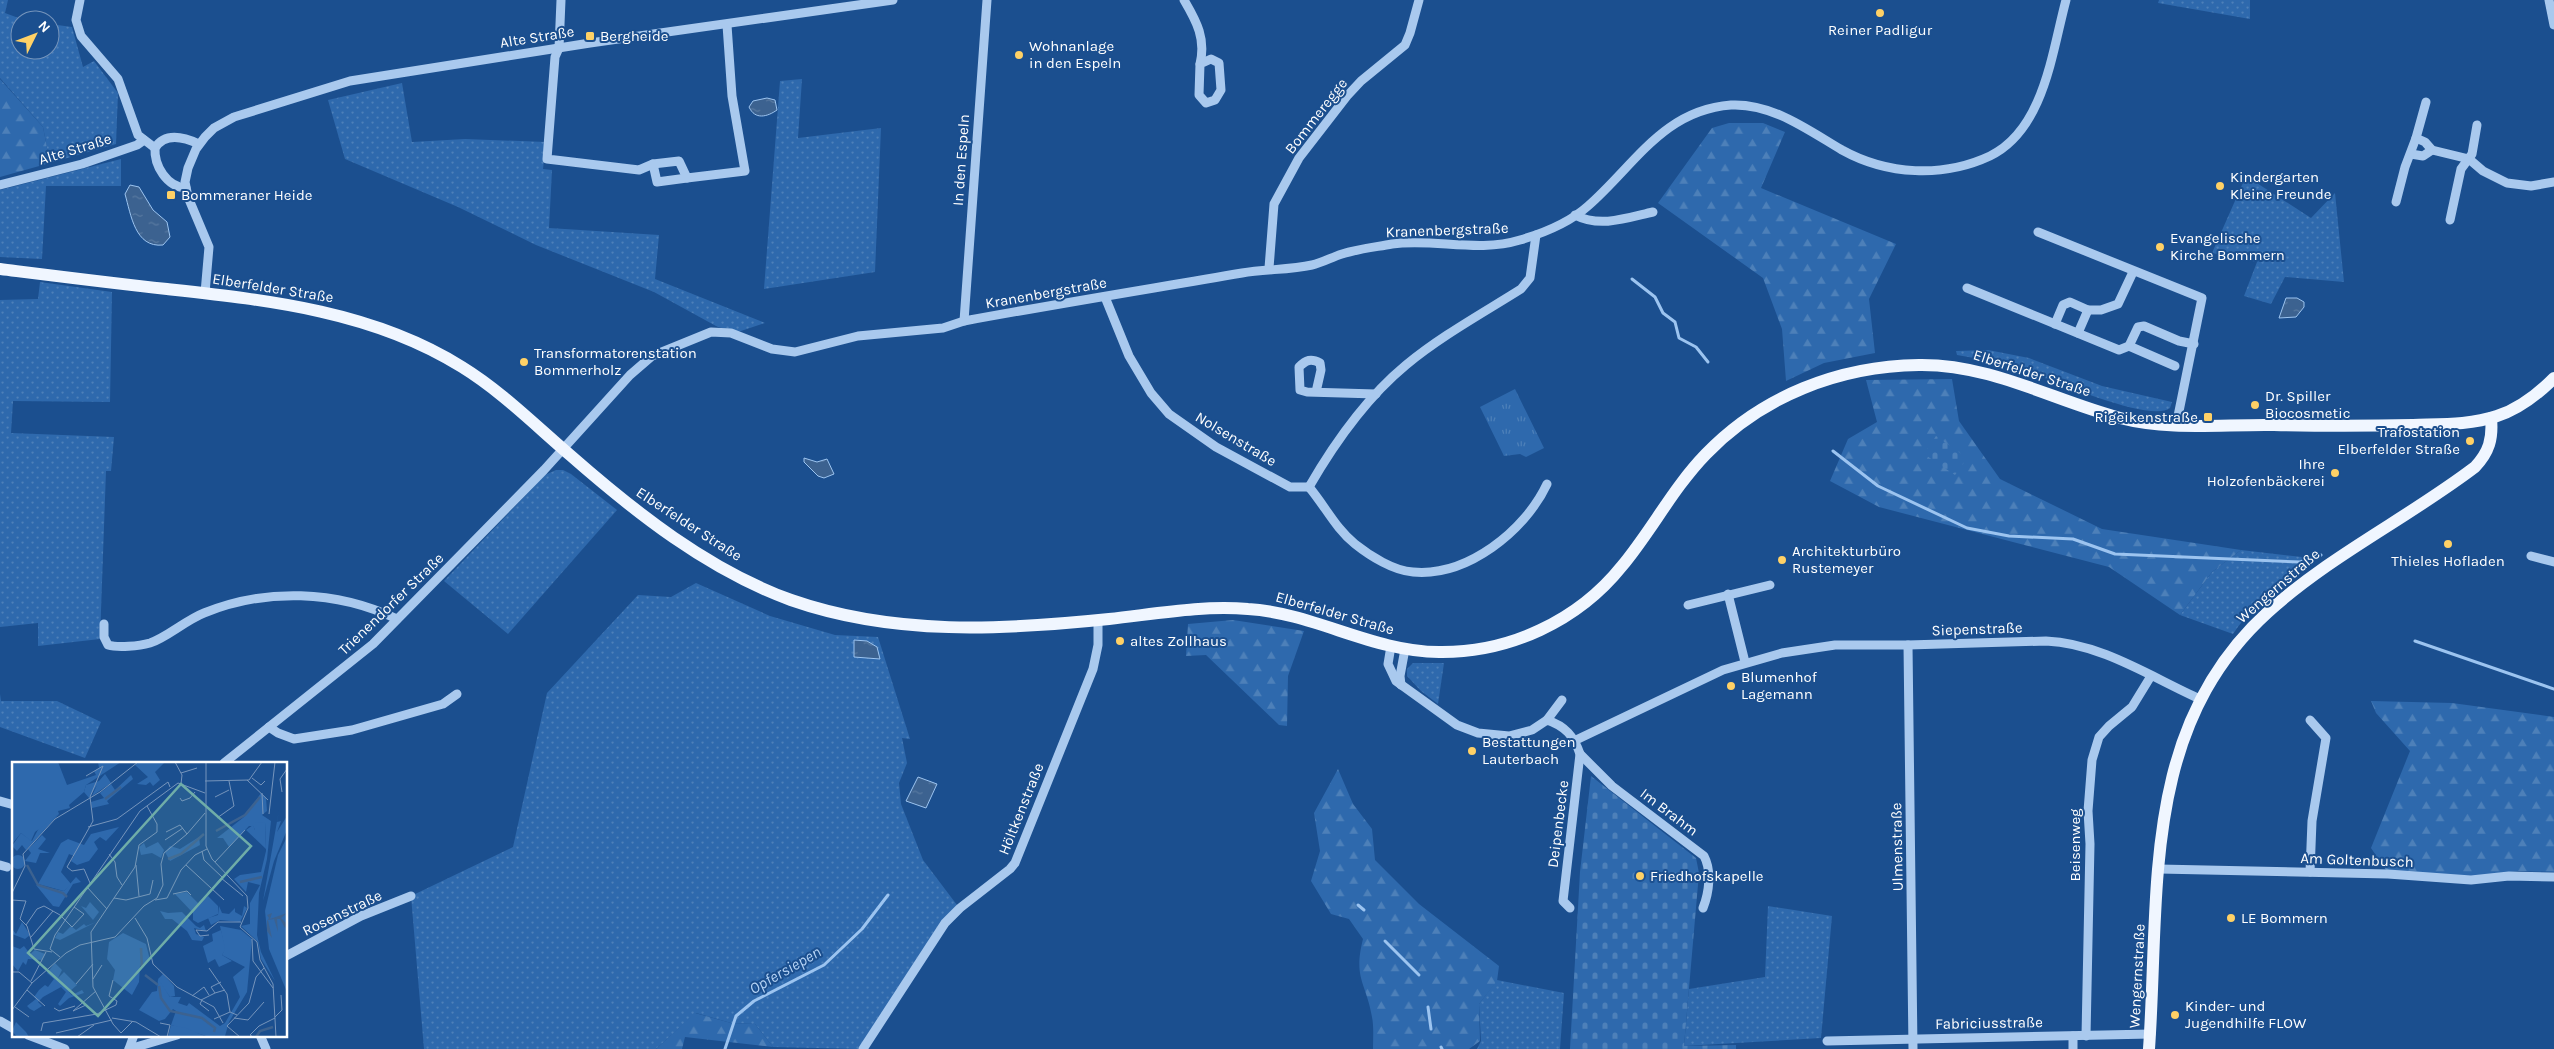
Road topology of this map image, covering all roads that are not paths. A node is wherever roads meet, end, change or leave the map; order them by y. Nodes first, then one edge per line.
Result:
1 (80, 0) edge
2 (561, 0) edge
3 (893, 0) edge
4 (987, 0) edge
5 (1184, 0) edge
6 (1419, 0) edge
7 (2066, 0) edge
8 (2549, 0) edge
9 (727, 25) junction
10 (2554, 25) edge
11 (559, 48) junction
12 (1200, 64) junction
13 (2426, 102) dead end
14 (2477, 125) dead end
15 (2416, 138) junction
16 (144, 140) junction
17 (199, 144) junction
18 (155, 148) junction
19 (2432, 150) junction
20 (2411, 154) junction
21 (2468, 159) junction
22 (653, 164) junction
23 (686, 178) junction
24 (2554, 182) edge
25 (0, 185) edge
26 (186, 188) junction
27 (2396, 202) dead end
28 (1653, 212) dead end
29 (1575, 215) junction
30 (2450, 220) dead end
31 (2038, 232) dead end
32 (1536, 235) junction
33 (1269, 268) junction
34 (0, 270) edge
35 (2132, 272) junction
36 (1967, 288) dead end
37 (205, 293) junction
38 (1105, 297) junction
39 (2088, 310) junction
40 (964, 321) junction
41 (2055, 324) junction
42 (2078, 333) junction
43 (2194, 344) junction
44 (2129, 346) junction
45 (2174, 366) dead end
46 (2554, 378) edge
47 (1316, 392) dead end
48 (1376, 394) junction
49 (2491, 418) junction
50 (2176, 426) junction
51 (562, 449) junction
52 (1547, 484) dead end
53 (1309, 487) junction
54 (2531, 556) dead end
55 (2554, 562) edge
56 (1770, 585) dead end
57 (1728, 594) junction
58 (1688, 605) dead end
59 (397, 619) junction
60 (1098, 620) junction
61 (104, 624) dead end
62 (1908, 645) junction
63 (1391, 646) junction
64 (1405, 649) junction
65 (1745, 662) junction
66 (2150, 676) junction
67 (1401, 685) junction
68 (457, 694) dead end
69 (2200, 699) junction
70 (1562, 700) dead end
71 (1547, 720) junction
72 (2310, 720) dead end
73 (269, 727) junction
74 (1576, 740) junction
75 (1580, 754) junction
76 (225, 762) edge
77 (2159, 869) junction
78 (2310, 872) junction
79 (2554, 877) edge
80 (411, 896) dead end
81 (1570, 908) dead end
82 (1703, 908) dead end
83 (288, 955) edge
84 (0, 1021) edge
85 (12, 1028) edge
86 (2150, 1034) junction
87 (31, 1036) edge
88 (134, 1036) edge
89 (174, 1036) edge
90 (260, 1036) edge
91 (2074, 1036) junction
92 (2086, 1036) junction
93 (1913, 1038) junction
94 (1827, 1041) dead end
95 (65, 1049) edge
96 (129, 1049) edge
97 (266, 1049) edge
98 (863, 1049) edge
99 (1913, 1049) edge
100 (2073, 1049) edge
101 (2150, 1049) edge

1 - 16 street
2 - 11 street
3 - 9 street, Alte Straße
4 - 40 street, In den Espeln
5 - 12 street
6 - 33 street, Bommeregge
7 - 29 street, Kranenbergstraße
8 - 10 street
9 - 11 street, Alte Straße
9 - 23 street
11 - 17 street, Alte Straße
11 - 22 street
12 - 12 street
13 - 15 street
14 - 21 street
15 - 19 street
15 - 20 street
16 - 18 street
16 - 25 street, Alte Straße
17 - 18 street
17 - 26 street, Alte Straße
18 - 26 street
19 - 20 street
19 - 21 street
20 - 27 street
21 - 24 street
21 - 30 street
22 - 23 street
22 - 23 street
26 - 37 street
28 - 29 street
29 - 32 street, Kranenbergstraße
31 - 35 street
32 - 33 street, Kranenbergstraße
32 - 48 street
33 - 38 street, Kranenbergstraße
34 - 37 main road, Elberfelder Straße
35 - 39 street
35 - 43 street
36 - 41 street
37 - 51 main road, Elberfelder Straße
38 - 40 street, Kranenbergstraße
38 - 53 street, Nolsenstraße
39 - 41 street
39 - 42 street
40 - 51 street, Kranenbergstraße
41 - 42 street
42 - 44 street
43 - 44 street
43 - 50 street
44 - 45 street
46 - 49 main road, Elberfelder Straße
47 - 48 street
48 - 53 street
49 - 50 main road, Elberfelder Straße
49 - 69 main road, Wengernstraße
50 - 64 main road, Elberfelder Straße
51 - 59 street, Trienendorfer Straße
51 - 60 main road, Elberfelder Straße
52 - 53 street
54 - 55 street
56 - 57 street
57 - 58 street
57 - 65 street
59 - 61 street
59 - 73 street, Trienendorfer Straße
60 - 63 main road, Elberfelder Straße
60 - 98 street, Höltkenstraße
62 - 65 street, Siepenstraße
62 - 66 street, Siepenstraße
62 - 93 street, Ulmenstraße
63 - 64 main road, Elberfelder Straße
63 - 67 street
64 - 67 street
65 - 74 street, Siepenstraße
66 - 69 street, Siepenstraße
66 - 92 street, Beisenweg
67 - 71 street
68 - 73 street
69 - 77 main road, Wengernstraße
70 - 71 street
71 - 74 street
72 - 78 street
73 - 76 street, Trienendorfer Straße
74 - 75 street, Deipenbecke
75 - 81 street, Deipenbecke
75 - 82 street, Im Brahm
77 - 78 street, Am Goltenbusch
77 - 86 main road, Wengernstraße
78 - 79 street, Am Goltenbusch
80 - 83 street, Rosenstraße
84 - 85 street
86 - 92 street, Fabriciusstraße
86 - 101 main road, Wengernstraße
87 - 95 street
88 - 96 street
89 - 96 street
90 - 97 street
91 - 92 street, Fabriciusstraße
91 - 93 street, Fabriciusstraße
91 - 100 street
93 - 94 street, Fabriciusstraße
93 - 99 street, Ulmenstraße

